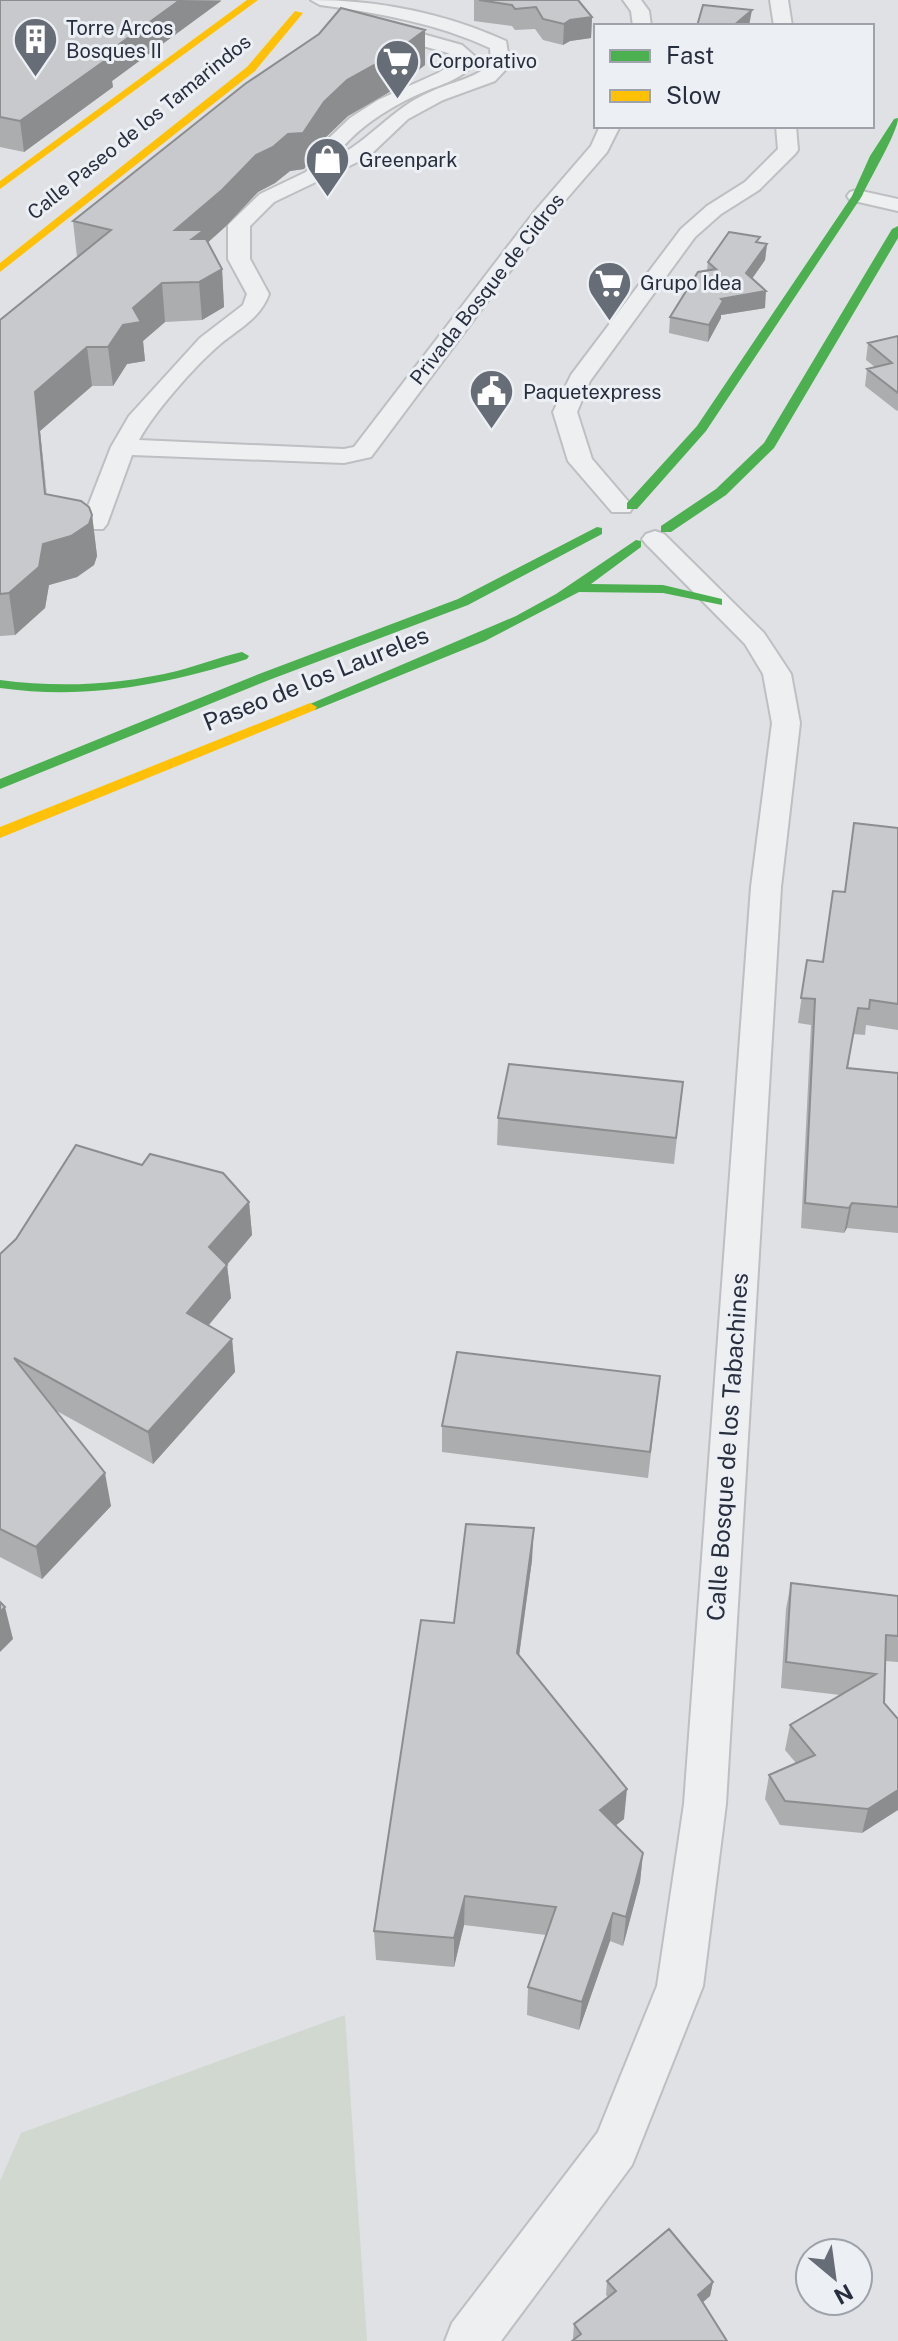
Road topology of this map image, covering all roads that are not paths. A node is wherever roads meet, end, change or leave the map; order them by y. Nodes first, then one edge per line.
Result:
1 (632, 0) edge
2 (779, 0) edge
3 (262, 6) edge
4 (312, 6) edge
5 (642, 24) edge
6 (783, 24) edge
7 (898, 121) edge
8 (609, 128) edge
9 (786, 128) edge
10 (314, 175) junction
11 (0, 186) edge
12 (857, 196) junction
13 (898, 205) edge
14 (898, 229) edge
15 (0, 269) edge
16 (123, 447) junction
17 (626, 506) junction
18 (94, 524) dead end
19 (597, 531) junction
20 (652, 537) junction
21 (542, 562) junction
22 (461, 583) dead end
23 (580, 588) junction
24 (717, 602) junction
25 (257, 651) dead end
26 (0, 684) edge
27 (0, 784) edge
28 (7, 830) edge
29 (470, 2341) edge

1 - 5 street
2 - 6 street
3 - 4 main road
3 - 11 main road, Calle Paseo de los Tamarindos
4 - 10 street
4 - 10 street
4 - 15 main road, Calle Paseo de los Tamarindos
7 - 12 main road
8 - 16 street, Privada Bosque de Cidros
9 - 17 street
10 - 16 street
12 - 13 street
12 - 17 main road
14 - 20 main road, Paseo de los Laureles
16 - 18 street
17 - 19 main road, Paseo de los Laureles
17 - 20 main road
19 - 20 main road
19 - 21 main road, Paseo de los Laureles
20 - 23 main road, Paseo de los Laureles
20 - 24 street, Calle Bosque de los Tabachines
21 - 22 main road
21 - 27 main road, Paseo de los Laureles
23 - 24 main road
23 - 28 main road, Paseo de los Laureles
24 - 29 street, Calle Bosque de los Tabachines
25 - 26 main road

